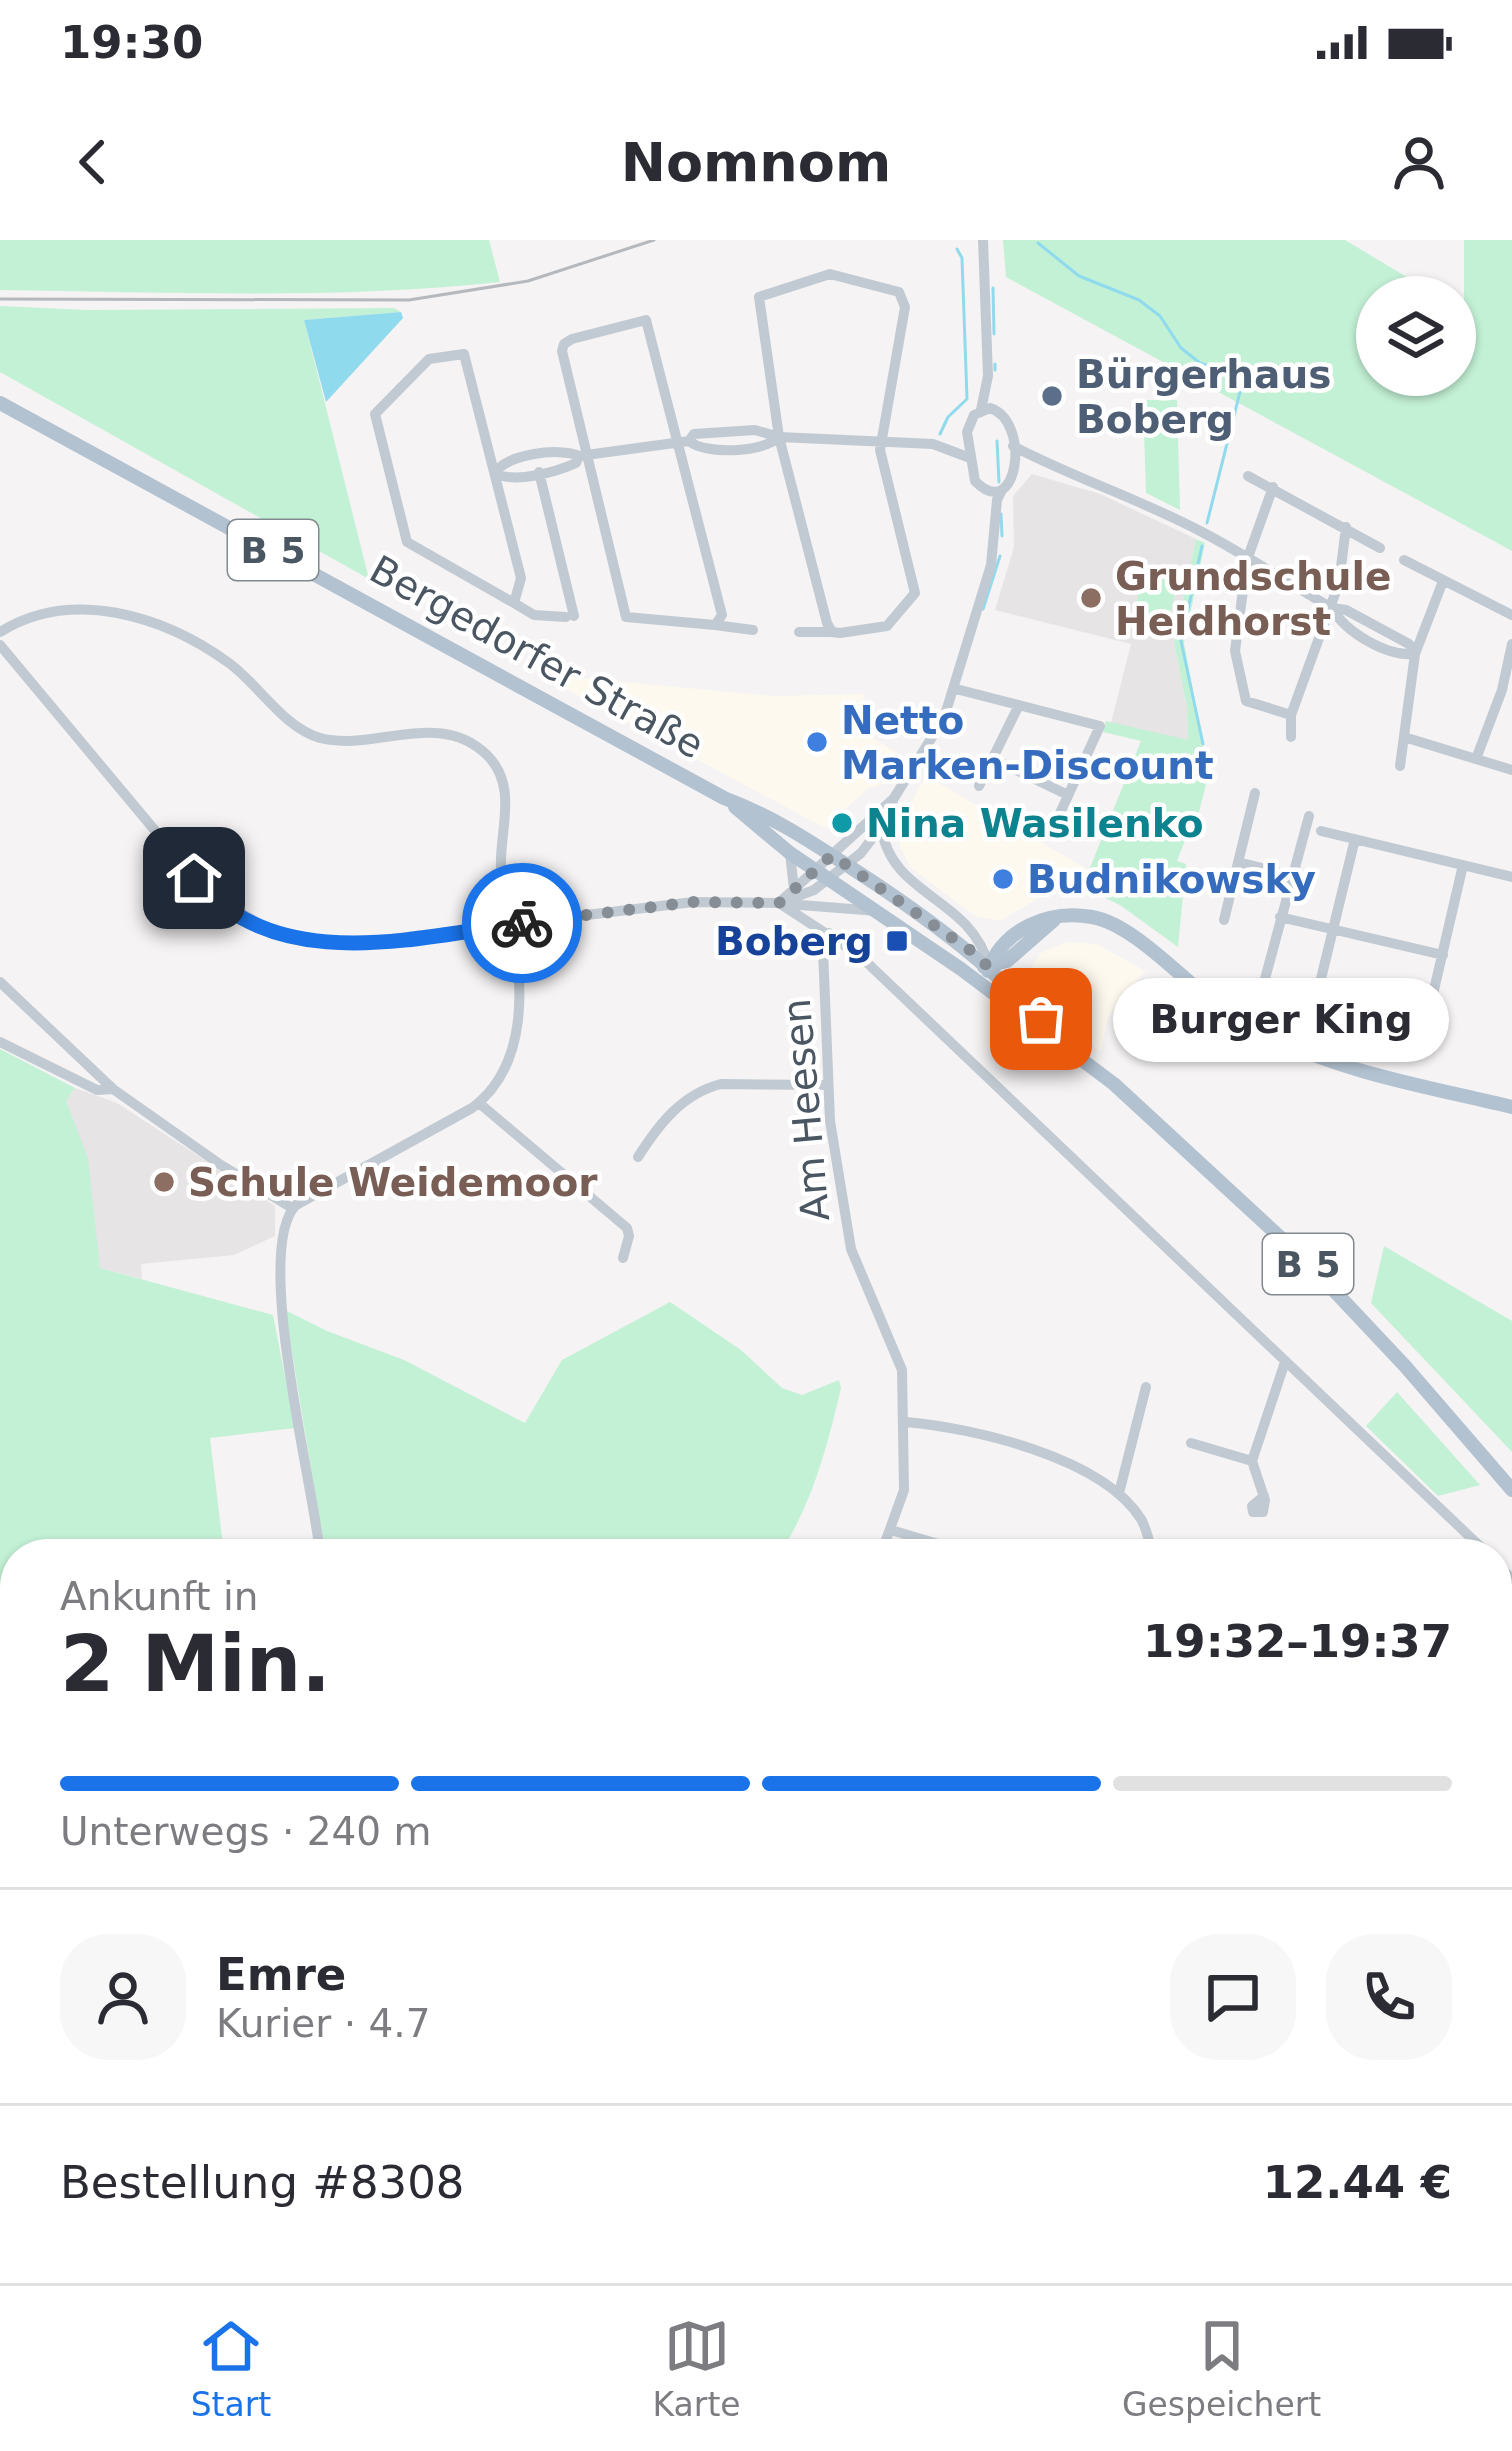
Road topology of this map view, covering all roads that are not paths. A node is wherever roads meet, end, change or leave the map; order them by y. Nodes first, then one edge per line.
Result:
1 (983, 240) edge
2 (988, 376) junction
3 (0, 403) edge
4 (982, 410) junction
5 (999, 411) junction
6 (968, 435) junction
7 (779, 437) junction
8 (881, 440) junction
9 (684, 441) junction
10 (933, 444) junction
11 (1013, 446) junction
12 (583, 455) junction
13 (970, 458) junction
14 (1045, 464) junction
15 (539, 472) junction
16 (1015, 472) junction
17 (495, 473) junction
18 (1248, 476) dead end
19 (1273, 487) junction
20 (982, 488) junction
21 (1002, 490) junction
22 (995, 524) junction
23 (1346, 526) junction
24 (1380, 548) dead end
25 (1247, 560) junction
26 (1404, 560) dead end
27 (1443, 581) junction
28 (514, 604) junction
29 (1332, 608) junction
30 (1512, 615) edge
31 (715, 625) junction
32 (752, 630) dead end
33 (0, 632) edge
34 (799, 632) dead end
35 (832, 632) junction
36 (1512, 644) edge
37 (0, 645) edge
38 (1415, 654) junction
39 (956, 689) junction
40 (1019, 705) junction
41 (1291, 715) junction
42 (1291, 737) dead end
43 (1404, 737) junction
44 (993, 759) junction
45 (1476, 759) junction
46 (1400, 766) dead end
47 (1512, 770) edge
48 (979, 786) dead end
49 (1255, 793) dead end
50 (1068, 795) junction
51 (724, 798) junction
52 (894, 798) junction
53 (1309, 816) dead end
54 (1054, 824) dead end
55 (881, 827) junction
56 (1321, 831) dead end
57 (1354, 839) junction
58 (790, 853) junction
59 (832, 855) junction
60 (1238, 862) junction
61 (847, 864) junction
62 (1462, 866) junction
63 (822, 874) junction
64 (1293, 876) junction
65 (1512, 878) edge
66 (794, 889) junction
67 (779, 903) junction
68 (878, 911) junction
69 (1280, 917) junction
70 (1224, 920) dead end
71 (513, 924) junction
72 (1334, 930) junction
73 (829, 933) junction
74 (1443, 955) junction
75 (988, 966) junction
76 (961, 969) junction
77 (0, 982) edge
78 (987, 988) junction
79 (1318, 991) dead end
80 (1427, 1020) dead end
81 (1248, 1024) junction
82 (1058, 1038) junction
83 (0, 1042) edge
84 (827, 1085) junction
85 (112, 1089) junction
86 (479, 1103) junction
87 (1512, 1107) edge
88 (638, 1156) dead end
89 (292, 1208) junction
90 (622, 1258) dead end
91 (1285, 1362) junction
92 (1146, 1387) dead end
93 (906, 1422) junction
94 (1190, 1443) dead end
95 (1252, 1461) junction
96 (1512, 1490) edge
97 (1119, 1493) junction
98 (1264, 1496) dead end
99 (891, 1530) junction
100 (317, 1539) edge
101 (887, 1539) edge
102 (921, 1539) edge
103 (1148, 1539) edge
104 (1472, 1539) edge

1 - 2 street
2 - 4 street
2 - 5 street
3 - 51 main road, Bergedorfer Straße / B 5
4 - 5 street
4 - 6 street
5 - 11 street
6 - 10 street
6 - 13 street
7 - 8 street
7 - 8 street
7 - 9 street
7 - 35 street
8 - 10 street
8 - 35 street
9 - 12 street
9 - 12 street
9 - 31 street
10 - 13 street
11 - 14 street
11 - 16 street
12 - 15 street
12 - 17 street
12 - 31 street
13 - 20 street
14 - 16 street
14 - 25 street
15 - 17 street
15 - 28 street
16 - 21 street
17 - 28 street
17 - 28 street
18 - 19 street
19 - 23 street
19 - 25 street
20 - 21 street
20 - 22 street
21 - 22 street
22 - 39 street
23 - 24 street
23 - 29 street
25 - 29 street
25 - 41 street
26 - 27 street
27 - 30 street
27 - 38 street
29 - 38 street
29 - 41 street
31 - 32 street
33 - 71 street
34 - 35 street
36 - 45 street
37 - 71 street
38 - 43 street
39 - 40 street
39 - 52 street
40 - 44 street
40 - 50 street
41 - 42 street
43 - 45 street
43 - 46 street
44 - 48 street
44 - 50 street
45 - 47 street
49 - 60 street
50 - 54 street
51 - 58 main road, Bergedorfer Straße / B 5
51 - 59 main road, Bergedorfer Straße / B 5
52 - 55 street
52 - 59 street
53 - 64 street
55 - 61 street
55 - 75 street
56 - 57 street
57 - 62 street
57 - 72 street
58 - 63 main road, Bergedorfer Straße / B 5
58 - 66 street
59 - 61 main road, Bergedorfer Straße / B 5
59 - 63 street
60 - 64 street
60 - 70 street
61 - 63 street
61 - 75 main road, Bergedorfer Straße / B 5
62 - 65 street
62 - 74 street
63 - 66 street
63 - 67 street
63 - 68 main road, Bergedorfer Straße / B 5
64 - 69 street
66 - 67 street
67 - 68 street
67 - 71 street
67 - 73 street
68 - 76 main road, Bergedorfer Straße / B 5
69 - 72 street
69 - 81 street
71 - 86 street
72 - 74 street
72 - 79 street
73 - 84 street, Am Heesen
73 - 91 street
74 - 80 street
75 - 76 main road
75 - 78 main road
75 - 81 main road
75 - 82 main road, Bergedorfer Straße / B 5
76 - 78 main road, Bergedorfer Straße / B 5
77 - 85 street
78 - 82 main road, Bergedorfer Straße / B 5
81 - 87 main road
82 - 96 main road, Bergedorfer Straße / B 5
83 - 85 street
84 - 88 street
84 - 93 street, Am Heesen
85 - 89 street
86 - 89 street
86 - 90 street
89 - 100 street
91 - 95 street
91 - 104 street
92 - 97 street
93 - 97 street
93 - 99 street, Am Heesen
94 - 95 street
95 - 98 street
97 - 103 street
99 - 101 street, Am Heesen
99 - 102 street

